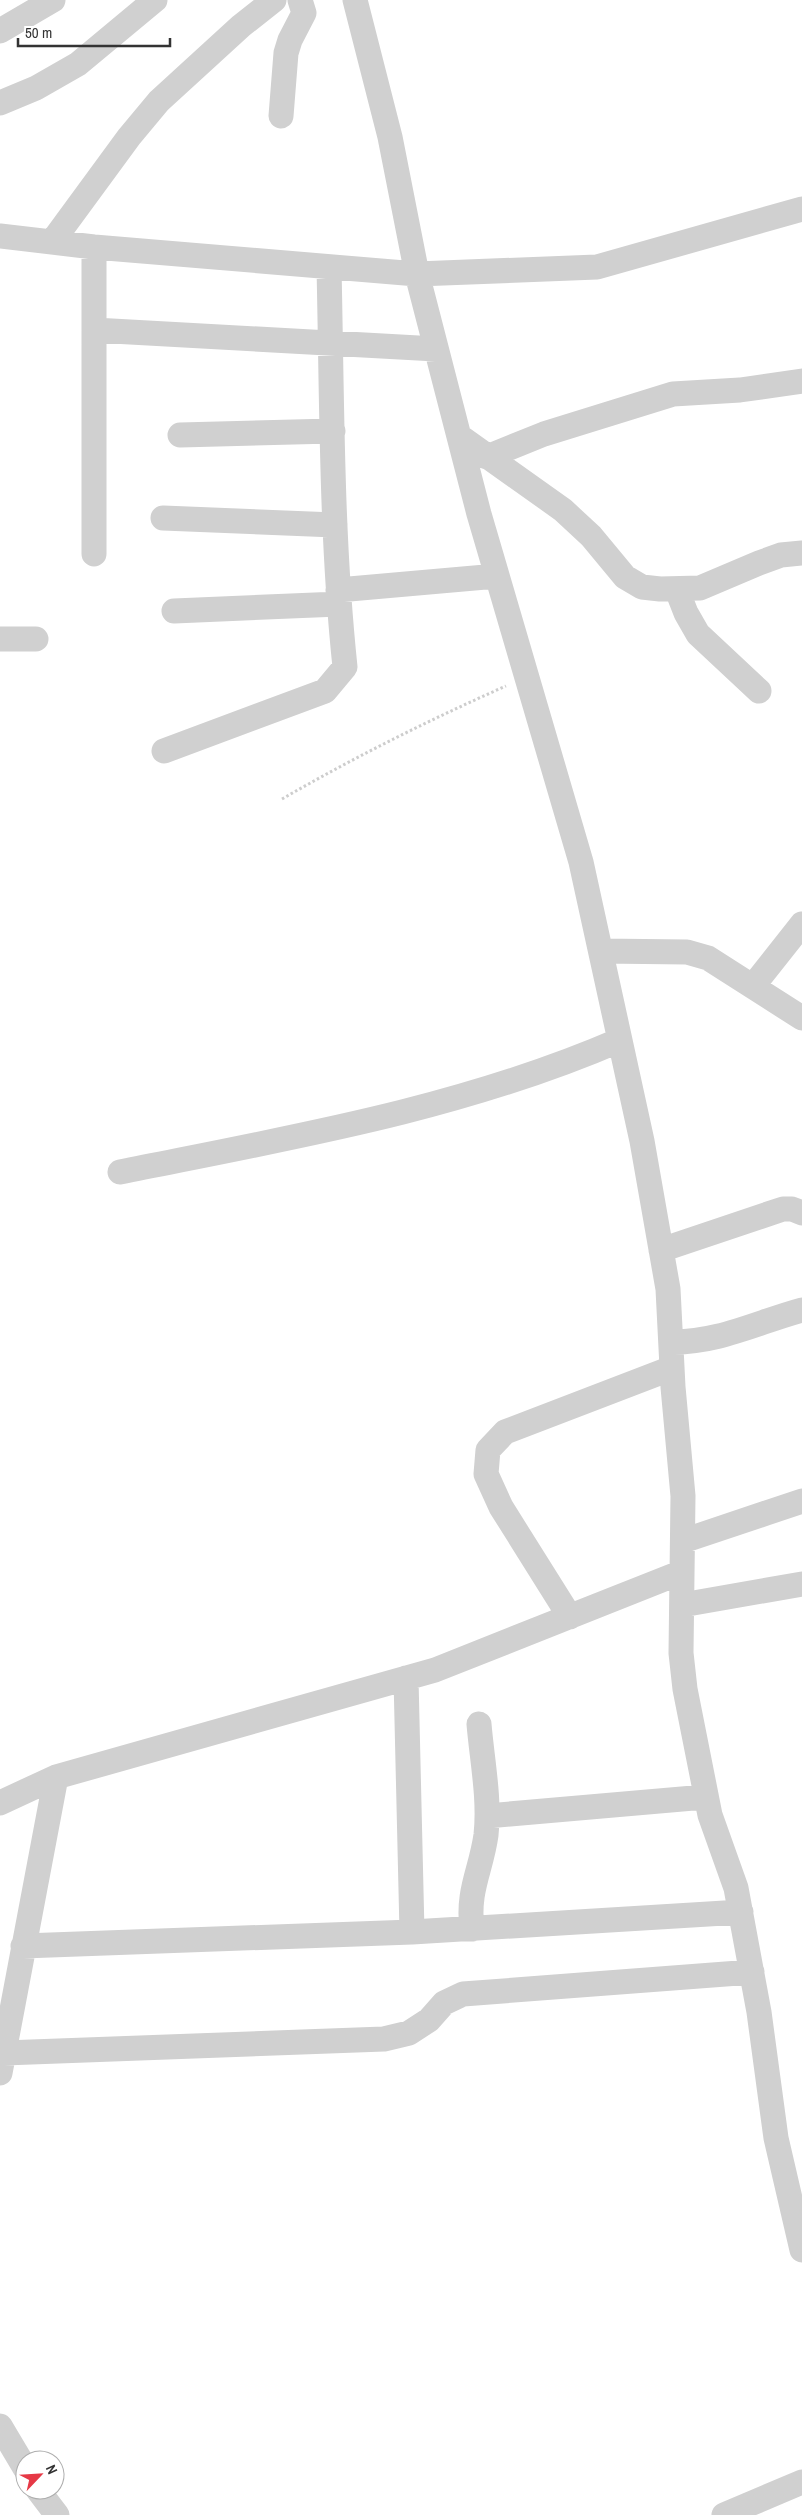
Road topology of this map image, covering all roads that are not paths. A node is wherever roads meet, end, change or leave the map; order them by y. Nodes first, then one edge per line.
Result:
1 (53, 0) edge
2 (155, 0) edge
3 (274, 0) edge
4 (300, 0) edge
5 (355, 0) edge
6 (0, 31) edge
7 (0, 103) edge
8 (281, 116) dead end
9 (802, 209) edge
10 (0, 236) edge
11 (52, 242) junction
12 (94, 248) junction
13 (330, 267) junction
14 (417, 274) junction
15 (94, 330) junction
16 (331, 344) junction
17 (436, 349) junction
18 (802, 381) edge
19 (332, 431) junction
20 (180, 435) dead end
21 (459, 436) junction
22 (487, 457) junction
23 (163, 518) dead end
24 (335, 525) junction
25 (802, 553) edge
26 (94, 554) dead end
27 (498, 576) junction
28 (677, 590) junction
29 (338, 597) junction
30 (174, 612) dead end
31 (0, 639) edge
32 (36, 639) dead end
33 (759, 691) dead end
34 (164, 751) dead end
35 (802, 924) edge
36 (601, 951) junction
37 (753, 986) junction
38 (802, 1018) edge
39 (620, 1040) junction
40 (120, 1172) dead end
41 (802, 1213) edge
42 (661, 1250) junction
43 (802, 1310) edge
44 (671, 1342) junction
45 (672, 1368) junction
46 (802, 1501) edge
47 (682, 1541) junction
48 (682, 1572) junction
49 (802, 1584) edge
50 (682, 1604) junction
51 (570, 1617) junction
52 (406, 1678) junction
53 (479, 1724) dead end
54 (56, 1777) junction
55 (705, 1797) junction
56 (0, 1803) edge
57 (487, 1816) junction
58 (741, 1912) junction
59 (472, 1929) junction
60 (412, 1932) junction
61 (23, 1946) junction
62 (752, 1972) junction
63 (2, 2063) edge
64 (802, 2250) edge
65 (0, 2426) edge
66 (15, 2451) edge
67 (802, 2482) edge
68 (45, 2500) edge
69 (56, 2515) edge
70 (724, 2515) edge

1 - 6 street
2 - 7 street
3 - 11 street
4 - 8 street
5 - 14 street
9 - 14 street
10 - 11 street
11 - 12 street
12 - 13 street
12 - 15 street
13 - 14 street
13 - 16 street
14 - 17 street
15 - 16 street
15 - 26 street
16 - 17 street
16 - 19 street
17 - 21 street
18 - 22 street
19 - 20 street
19 - 24 street
21 - 22 street
21 - 27 street
22 - 28 street
23 - 24 street
24 - 29 street
25 - 28 street
27 - 29 street
27 - 36 street
28 - 33 street
29 - 30 street
29 - 34 street
31 - 32 street
35 - 37 street
36 - 37 street
36 - 39 street
37 - 38 street
39 - 40 street
39 - 42 street
41 - 42 street
42 - 44 street
43 - 44 street
44 - 45 street
45 - 47 street
45 - 51 street
46 - 47 street
47 - 48 street
48 - 50 street
48 - 51 street
49 - 50 street
50 - 55 street
51 - 52 street
52 - 54 street
52 - 60 street
53 - 57 street
54 - 56 street
54 - 61 street
55 - 57 street
55 - 58 street
57 - 59 street
58 - 59 street
58 - 62 street
59 - 60 street
60 - 61 street
61 - 63 street
62 - 63 street
62 - 64 street
65 - 66 street
67 - 70 street
68 - 69 street

